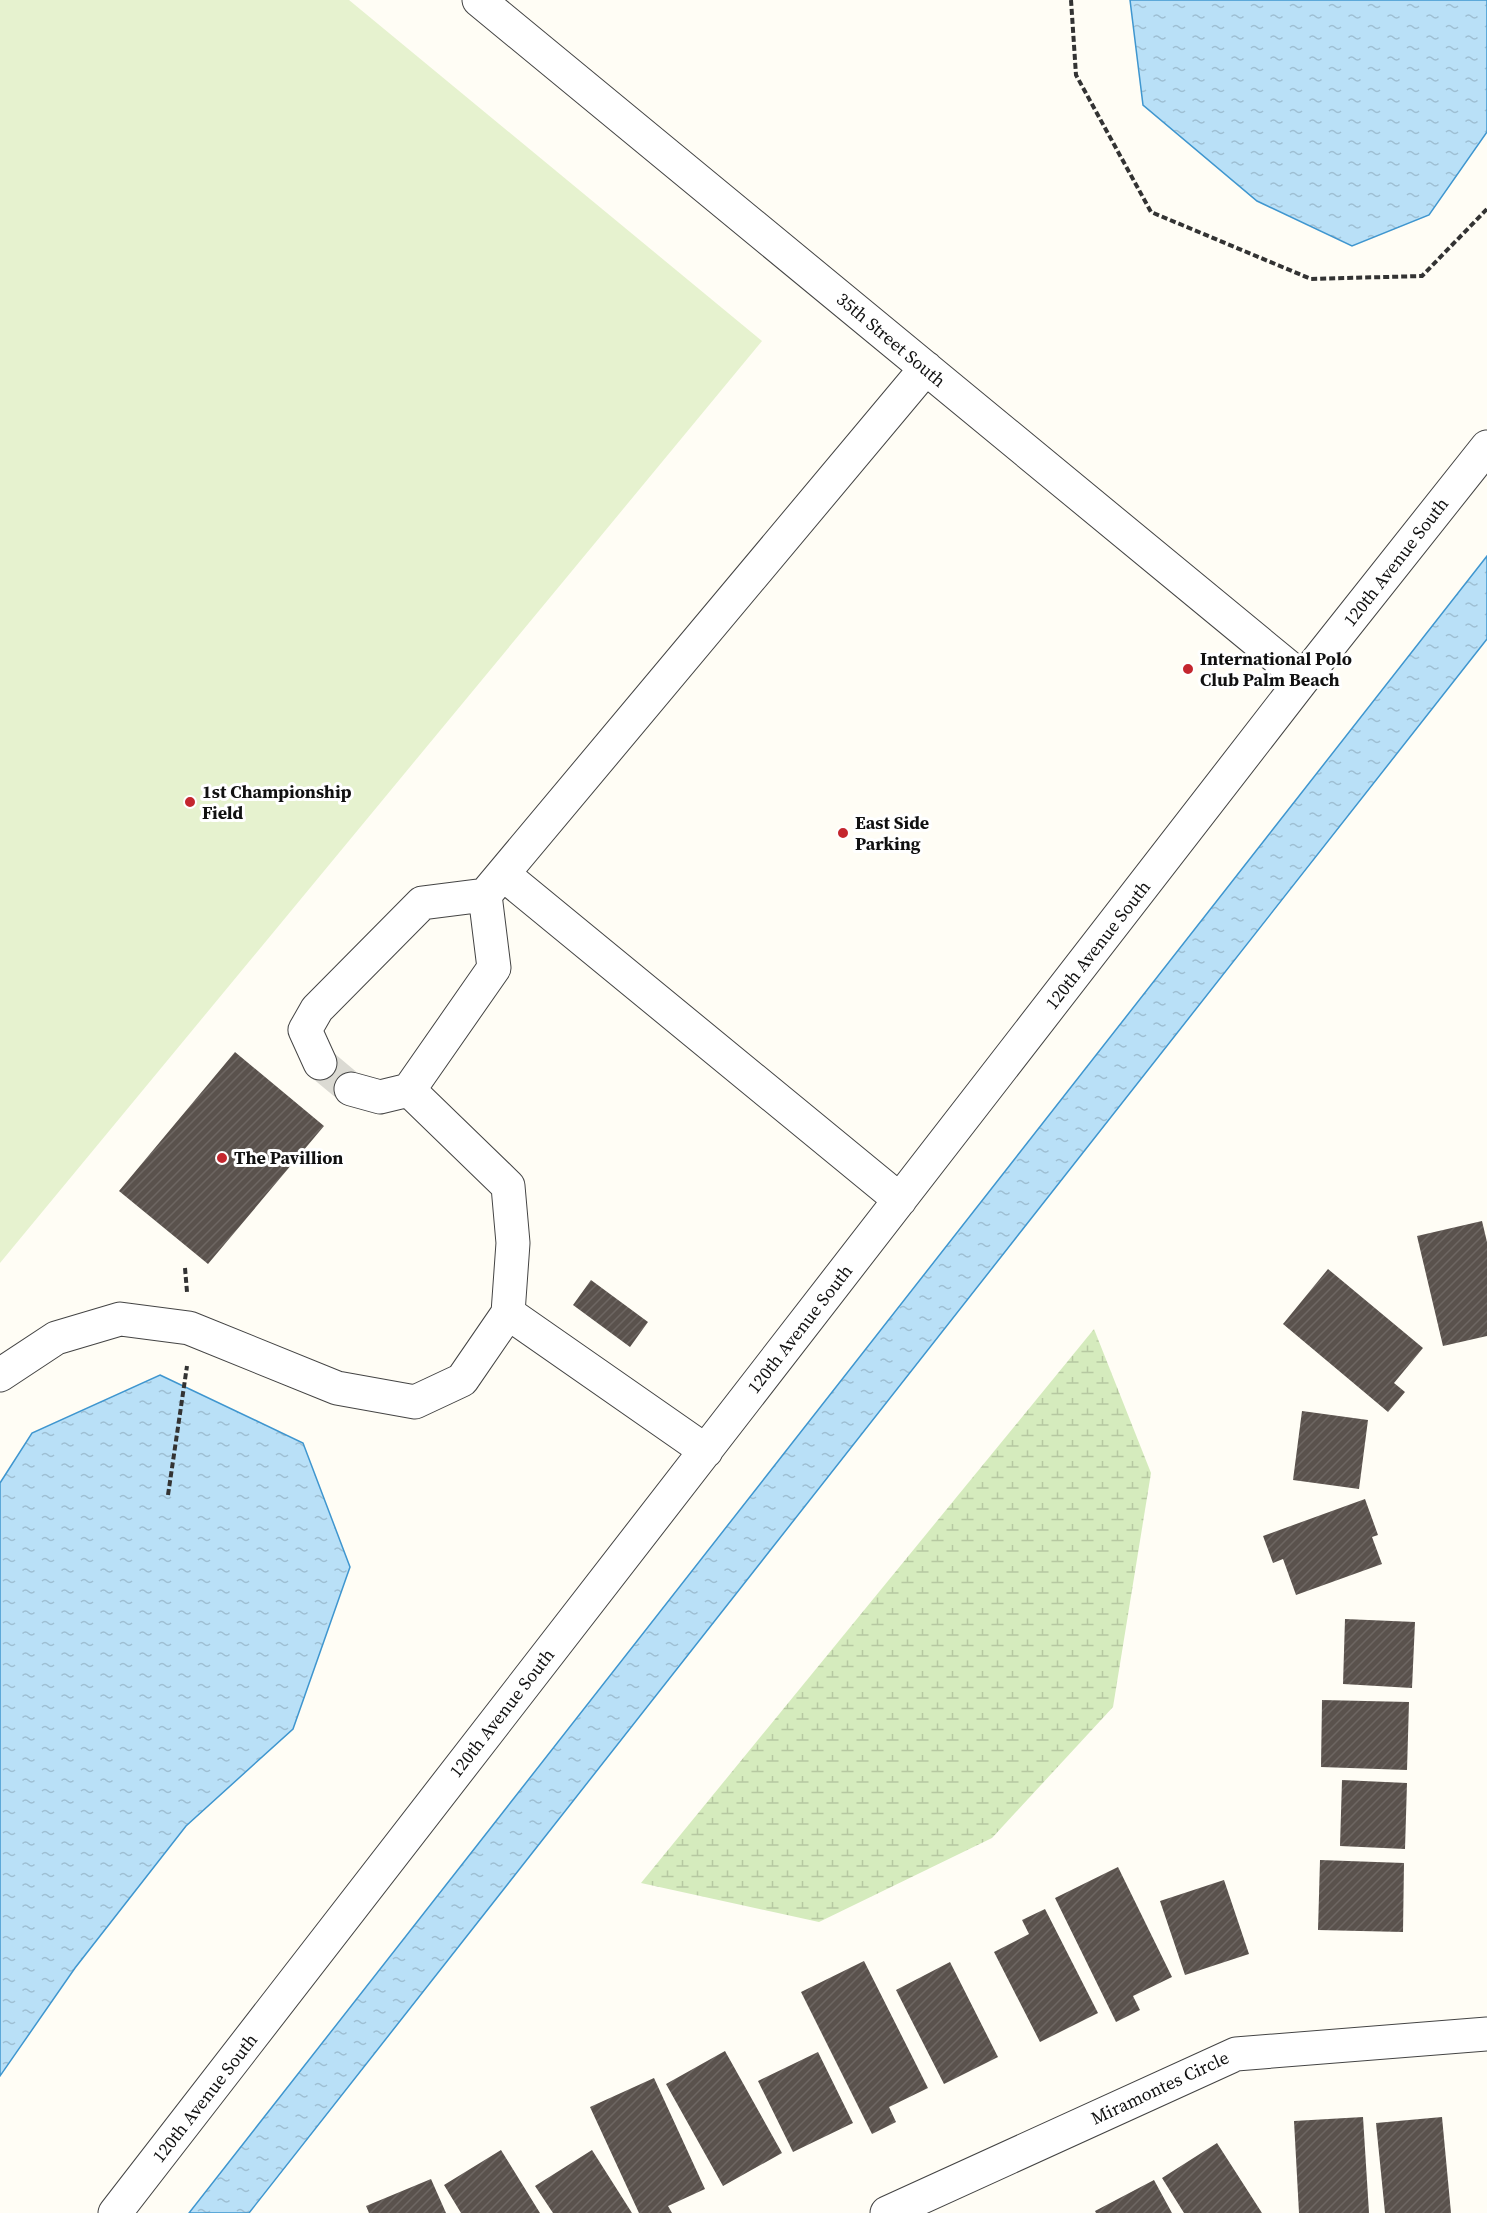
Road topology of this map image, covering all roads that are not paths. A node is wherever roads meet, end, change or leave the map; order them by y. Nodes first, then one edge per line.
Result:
1 (479, 0) edge
2 (926, 368) junction
3 (1487, 447) edge
4 (1303, 679) junction
5 (494, 885) junction
6 (320, 1063) tunnel mouth
7 (351, 1089) tunnel mouth
8 (409, 1090) junction
9 (900, 1200) junction
10 (508, 1313) junction
11 (0, 1375) edge
12 (706, 1451) junction
13 (1487, 2034) edge
14 (115, 2213) edge
15 (887, 2213) edge

1 - 2 street, 35th Street South
2 - 4 street, 35th Street South
2 - 5 street
3 - 4 street, 120th Avenue South
4 - 9 street, 120th Avenue South
5 - 6 street
5 - 8 street
5 - 9 street
7 - 8 street
8 - 10 street
9 - 12 street, 120th Avenue South
10 - 11 street
10 - 12 street
12 - 14 street, 120th Avenue South
13 - 15 street, Miramontes Circle

